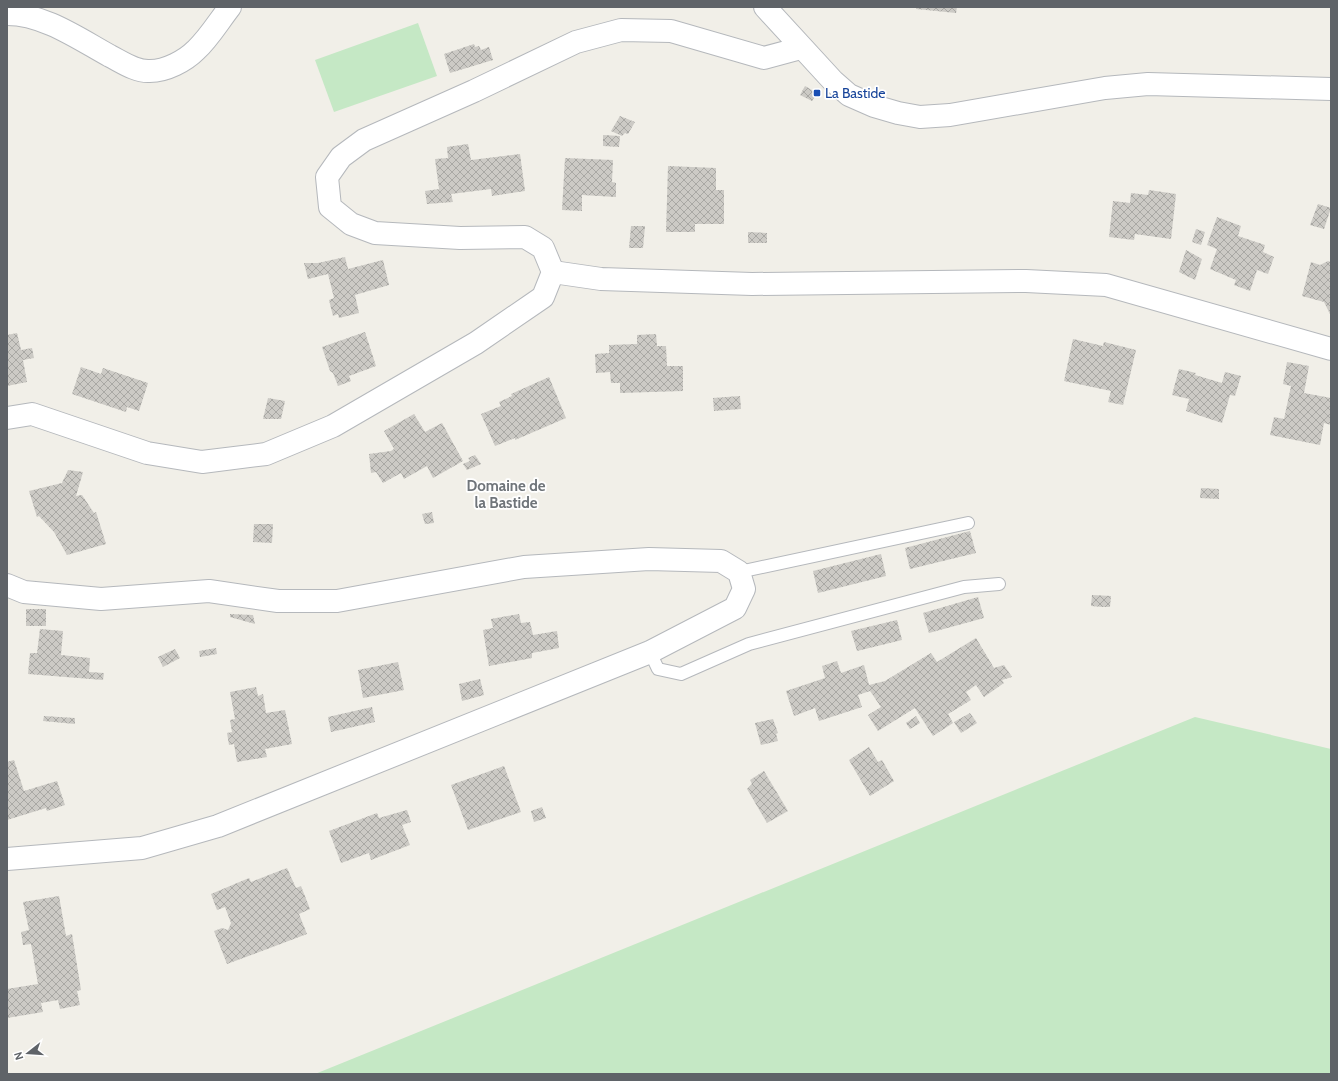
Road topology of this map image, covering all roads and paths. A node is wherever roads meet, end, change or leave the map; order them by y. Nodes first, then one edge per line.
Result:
1 (230, 7) edge
2 (765, 7) edge
3 (7, 14) edge
4 (801, 48) junction
5 (1331, 89) edge
6 (553, 272) junction
7 (1331, 349) edge
8 (7, 418) edge
9 (968, 523) dead end
10 (739, 572) junction
11 (999, 584) dead end
12 (7, 585) edge
13 (650, 652) junction
14 (7, 859) edge

1 - 3 street
2 - 4 street
4 - 5 street
4 - 6 street
6 - 7 street
6 - 8 street
9 - 10 lane
10 - 12 street
10 - 13 street
11 - 13 lane
13 - 14 street

